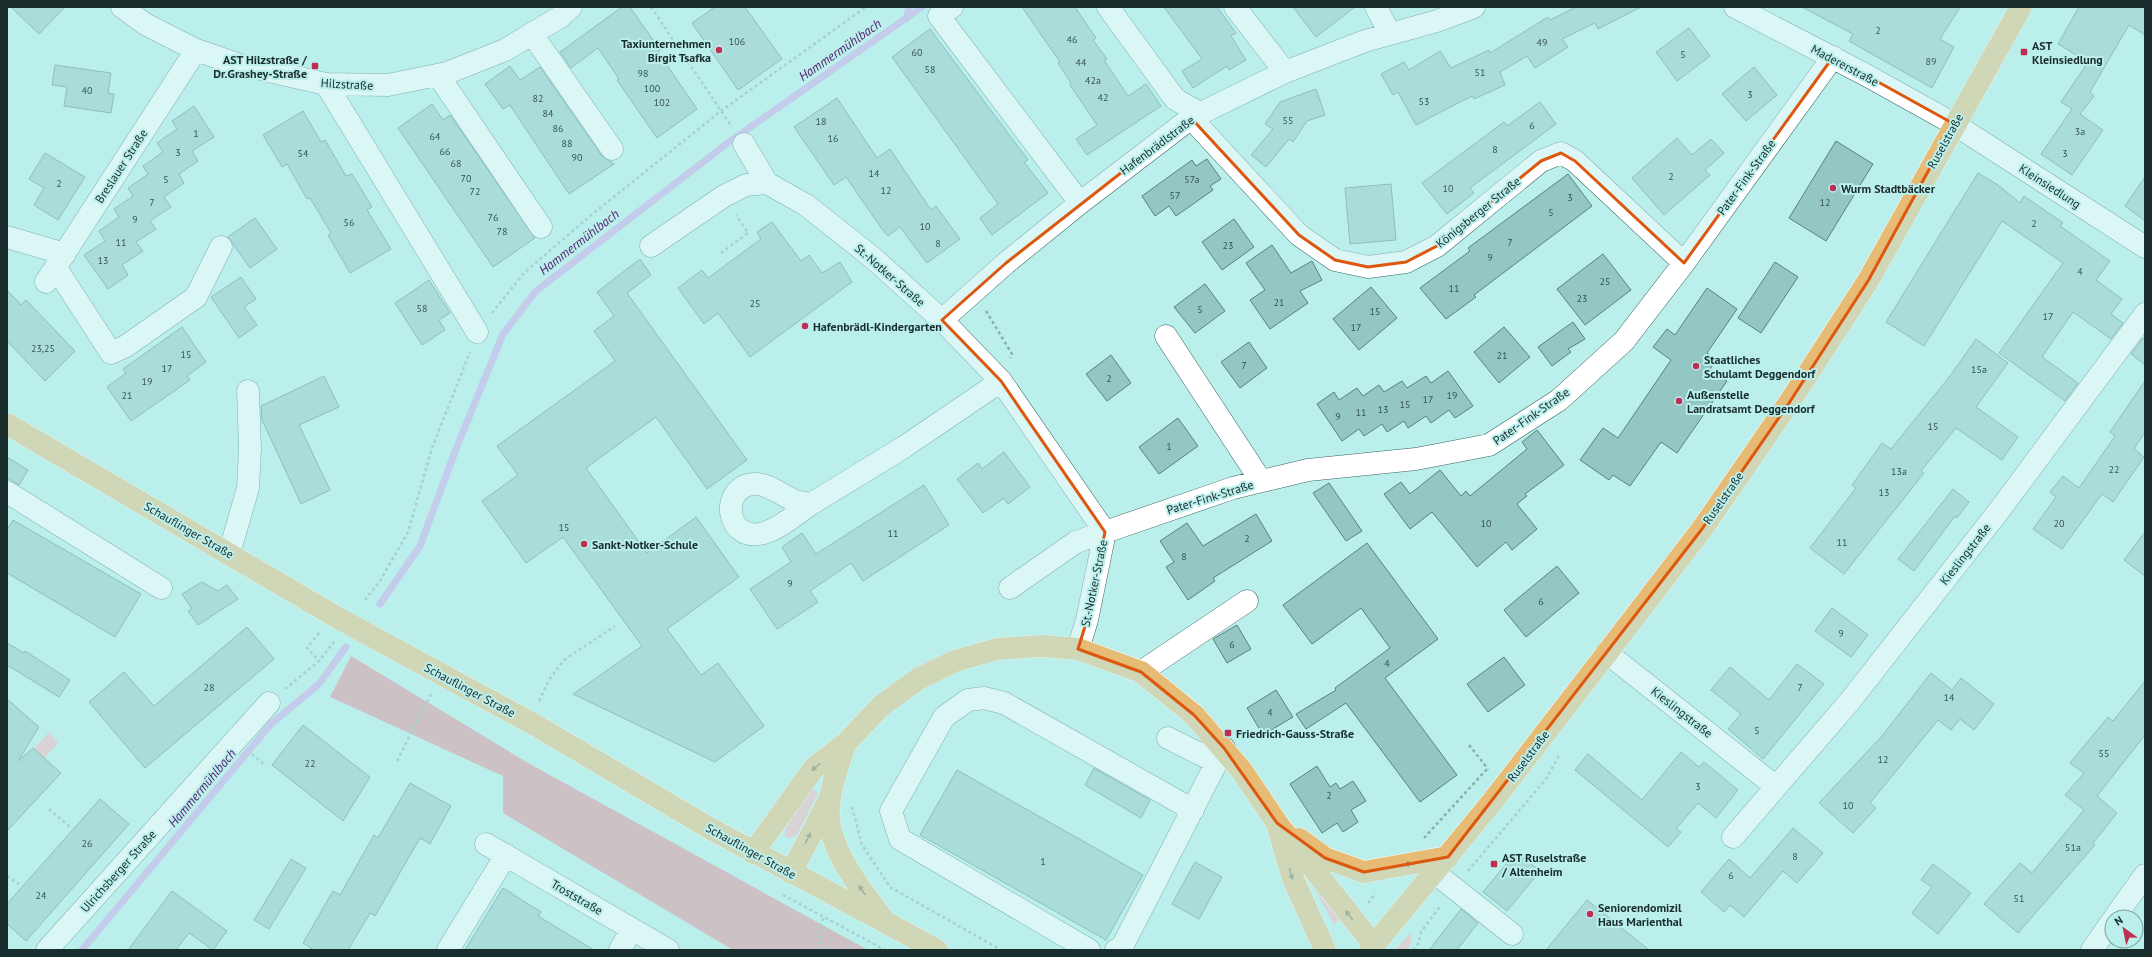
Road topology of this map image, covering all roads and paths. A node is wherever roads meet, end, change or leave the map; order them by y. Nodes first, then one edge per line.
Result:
1 (122, 7) edge
2 (571, 7) edge
3 (651, 7) edge
4 (866, 7) edge
5 (952, 7) edge
6 (1108, 7) edge
7 (1235, 7) edge
8 (1376, 7) edge
9 (1474, 7) edge
10 (1735, 7) edge
11 (2021, 7) edge
12 (532, 34) junction
13 (1390, 34) junction
14 (196, 50) junction
15 (1832, 57) junction
16 (1285, 72) junction
17 (438, 75) junction
18 (326, 84) junction
19 (721, 112) junction
20 (1196, 116) junction
21 (1954, 124) junction
22 (744, 144) dead end
23 (612, 149) dead end
24 (767, 183) junction
25 (724, 196) junction
26 (1080, 203) junction
27 (540, 227) dead end
28 (7, 237) edge
29 (221, 246) dead end
30 (651, 246) dead end
31 (2145, 247) edge
32 (721, 253) dead end
33 (1684, 263) junction
34 (56, 268) junction
35 (989, 279) junction
36 (2145, 314) edge
37 (942, 320) junction
38 (477, 332) junction
39 (1166, 336) dead end
40 (1001, 381) junction
41 (248, 392) dead end
42 (7, 424) edge
43 (1260, 481) junction
44 (7, 492) edge
45 (811, 504) dead end
46 (1105, 532) junction
47 (229, 554) junction
48 (160, 588) dead end
49 (1010, 588) dead end
50 (365, 600) dead end
51 (1247, 602) dead end
52 (615, 626) dead end
53 (320, 630) dead end
54 (335, 641) dead end
55 (1078, 649) junction
56 (1607, 653) junction
57 (319, 661) junction
58 (1141, 672) junction
59 (433, 692) dead end
60 (269, 703) joint
61 (537, 705) dead end
62 (1168, 738) dead end
63 (846, 743) junction
64 (1469, 745) dead end
65 (1561, 753) dead end
66 (1220, 755) junction
67 (398, 762) dead end
68 (1487, 768) junction
69 (1775, 786) junction
70 (1503, 788) junction
71 (832, 793) junction
72 (49, 809) dead end
73 (854, 809) dead end
74 (1192, 810) junction
75 (1277, 823) junction
76 (70, 827) dead end
77 (1732, 837) dead end
78 (1420, 843) dead end
79 (486, 844) dead end
80 (753, 853) junction
81 (506, 855) junction
82 (1441, 865) junction
83 (791, 873) junction
84 (2145, 874) edge
85 (7, 876) edge
86 (19, 884) dead end
87 (1453, 888) junction
88 (779, 893) dead end
89 (2121, 909) edge
90 (823, 918) junction
91 (884, 922) junction
92 (632, 929) junction
93 (2104, 933) edge
94 (1512, 934) dead end
95 (1372, 947) edge
96 (47, 950) edge
97 (448, 950) edge
98 (620, 950) edge
99 (668, 950) edge
100 (823, 950) edge
101 (885, 950) edge
102 (937, 950) edge
103 (1001, 950) edge
104 (1089, 950) edge
105 (1116, 950) edge
106 (1325, 950) edge
107 (1414, 950) edge
108 (2092, 950) edge

1 - 14 street, Hilzstraße
2 - 12 street, Hilzstraße
3 - 19 path
4 - 19 path
5 - 26 street
6 - 20 street
7 - 16 street
8 - 13 street
9 - 13 street, Hafenbrädlstraße
10 - 15 street, Madererstraße
11 - 21 main road, Ruselstraße
12 - 17 street, Hilzstraße
12 - 23 street
13 - 16 street, Hafenbrädlstraße
14 - 18 street, Hilzstraße
14 - 34 street, Breslauer Straße
15 - 21 street, Madererstraße
15 - 33 street, Pater-Fink-Straße
16 - 20 street, Hafenbrädlstraße
17 - 18 street, Hilzstraße
17 - 27 street
18 - 38 street
19 - 38 path
20 - 26 street, Hafenbrädlstraße
20 - 33 street, Königsberger Straße
21 - 31 street, Kleinsiedlung
21 - 56 main road, Ruselstraße
22 - 24 street
24 - 25 street
24 - 37 street, St.-Notker-Straße
25 - 30 street
25 - 32 path
26 - 35 street, Hafenbrädlstraße
28 - 34 street
29 - 34 street
33 - 43 street, Pater-Fink-Straße
35 - 37 street, Hafenbrädlstraße
35 - 40 path
36 - 69 street, Kieslingstraße
37 - 40 street, St.-Notker-Straße
38 - 50 path
39 - 43 street
40 - 45 street
40 - 46 street, St.-Notker-Straße
41 - 47 street
42 - 47 main road, Schauflinger Straße
43 - 46 street, Pater-Fink-Straße
44 - 48 street
46 - 49 street, Pater-Fink-Straße
46 - 55 street, St.-Notker-Straße
47 - 80 main road, Schauflinger Straße
51 - 58 street
52 - 61 path
53 - 57 path
54 - 57 path
55 - 58 main road
55 - 63 main road
56 - 69 street, Kieslingstraße
56 - 70 main road, Ruselstraße
57 - 60 path
58 - 66 main road
59 - 67 path
60 - 96 street, Ulrichsberger Straße
62 - 66 street
63 - 71 main road
63 -> 80 main road
64 - 68 path
65 - 87 path
66 - 74 street
66 - 75 main road
68 - 70 path
68 - 78 path
69 - 77 street, Kieslingstraße
70 - 82 main road, Ruselstraße
83 -> 71 main road
91 -> 71 main road
72 - 76 path
73 - 103 path
74 - 104 street
74 - 105 street
82 -> 75 main road
95 -> 75 main road
75 -> 106 main road
79 - 81 street, Troststraße
80 - 83 main road, Schauflinger Straße
81 - 92 street, Troststraße
81 - 97 street
82 - 87 street
82 - 95 main road, Ruselstraße
83 - 91 main road, Schauflinger Straße
84 - 89 street
85 - 86 path
87 - 94 street
87 - 107 path
88 - 90 path
90 - 100 path
90 - 101 path
91 - 102 main road, Schauflinger Straße
92 - 98 street
92 - 99 street, Troststraße
93 - 108 street

